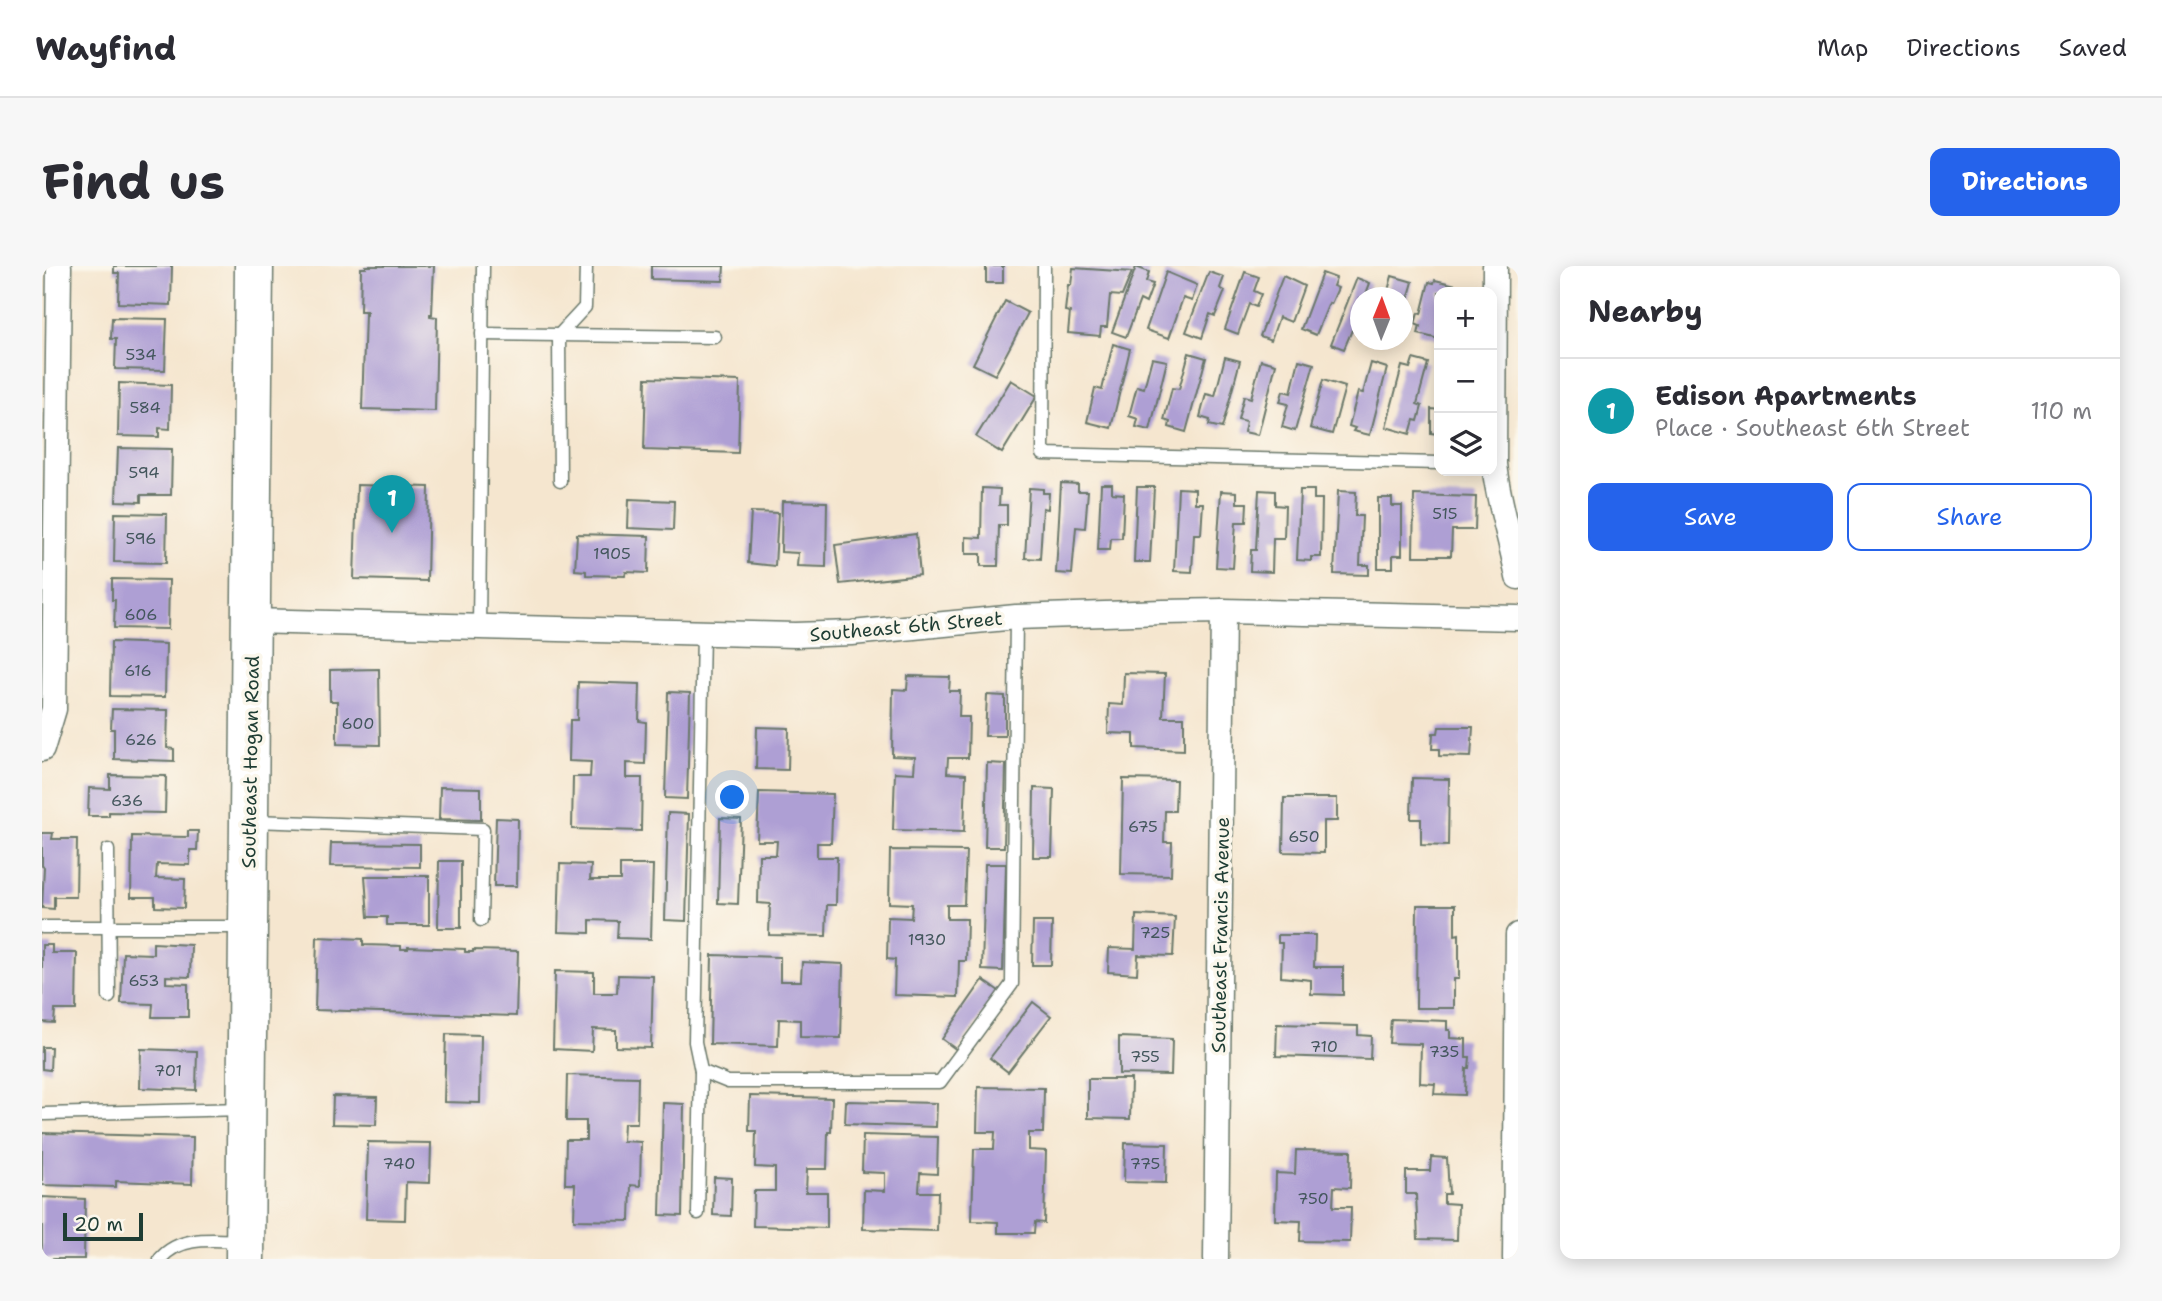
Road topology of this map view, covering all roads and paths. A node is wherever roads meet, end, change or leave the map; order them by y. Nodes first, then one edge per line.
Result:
1 (59, 266) edge
2 (254, 266) edge
3 (483, 266) edge
4 (586, 266) edge
5 (1044, 266) edge
6 (1494, 266) edge
7 (482, 334) junction
8 (559, 335) junction
9 (715, 337) dead end
10 (1493, 413) edge
11 (1434, 463) edge
12 (1495, 476) edge
13 (560, 481) dead end
14 (49, 510) edge
15 (1517, 565) edge
16 (1223, 611) junction
17 (1016, 617) junction
18 (1518, 618) edge
19 (251, 621) junction
20 (480, 627) junction
21 (703, 633) junction
22 (42, 749) edge
23 (249, 821) junction
24 (108, 850) dead end
25 (481, 920) dead end
26 (42, 927) edge
27 (108, 927) junction
28 (248, 928) junction
29 (1518, 935) edge
30 (109, 997) dead end
31 (1518, 1039) edge
32 (701, 1070) junction
33 (246, 1109) junction
34 (44, 1114) dead end
35 (698, 1213) dead end
36 (245, 1250) edge
37 (160, 1259) edge
38 (1216, 1259) edge
39 (1516, 1259) edge

1 - 14 street
2 - 19 main road, Southeast Hogan Road
3 - 7 lane
4 - 8 lane
5 - 11 lane
6 - 10 street
7 - 8 lane
7 - 20 lane
8 - 9 lane
8 - 13 lane
12 - 15 street
14 - 22 street
16 - 17 street, Southeast 6th Street
16 - 18 street, Southeast 6th Street
16 - 38 street, Southeast Francis Avenue
17 - 21 street, Southeast 6th Street
17 - 32 lane
19 - 20 street, Southeast 6th Street
19 - 23 main road, Southeast Hogan Road
20 - 21 street, Southeast 6th Street
21 - 32 lane
23 - 25 lane
23 - 28 main road, Southeast Hogan Road
24 - 27 lane
26 - 27 lane
27 - 28 lane
27 - 30 lane
28 - 33 main road, Southeast Hogan Road
29 - 31 street
31 - 39 street
32 - 35 lane
33 - 34 lane
33 - 36 main road, Southeast Hogan Road
36 - 37 lane

